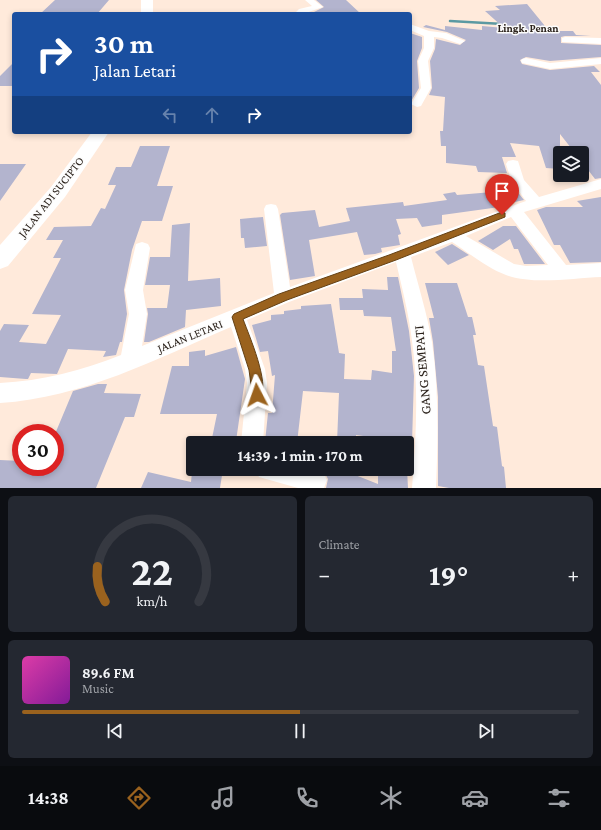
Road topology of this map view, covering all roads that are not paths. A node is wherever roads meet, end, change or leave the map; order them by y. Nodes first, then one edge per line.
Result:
1 (147, 0) edge
2 (309, 0) edge
3 (147, 12) edge
4 (301, 12) edge
5 (412, 28) edge
6 (428, 34) junction
7 (600, 38) edge
8 (565, 40) dead end
9 (460, 41) dead end
10 (526, 60) dead end
11 (601, 61) edge
12 (417, 104) dead end
13 (100, 134) edge
14 (513, 164) dead end
15 (601, 184) edge
16 (536, 203) junction
17 (271, 210) dead end
18 (514, 210) junction
19 (453, 235) junction
20 (142, 248) dead end
21 (402, 254) junction
22 (0, 260) edge
23 (560, 270) junction
24 (601, 270) edge
25 (283, 297) junction
26 (237, 317) junction
27 (130, 361) junction
28 (0, 393) edge
29 (253, 436) edge
30 (298, 476) edge
31 (315, 480) dead end
32 (424, 488) edge

1 - 3 highway
2 - 4 street
5 - 6 street
6 - 9 street
6 - 12 street
7 - 8 street
10 - 11 street
13 - 22 highway, JALAN ADI SUCIPTO
14 - 16 street
15 - 16 street, JALAN LETARI
16 - 18 street, JALAN LETARI
17 - 25 street
18 - 19 street, JALAN LETARI
18 - 23 street
19 - 21 street, JALAN LETARI
19 - 23 street
20 - 27 street
21 - 25 street, JALAN LETARI
21 - 32 street, GANG SEMPATI
23 - 24 street
25 - 26 street, JALAN LETARI
26 - 27 street, JALAN LETARI
26 - 29 street
27 - 28 street, JALAN LETARI
30 - 31 street

